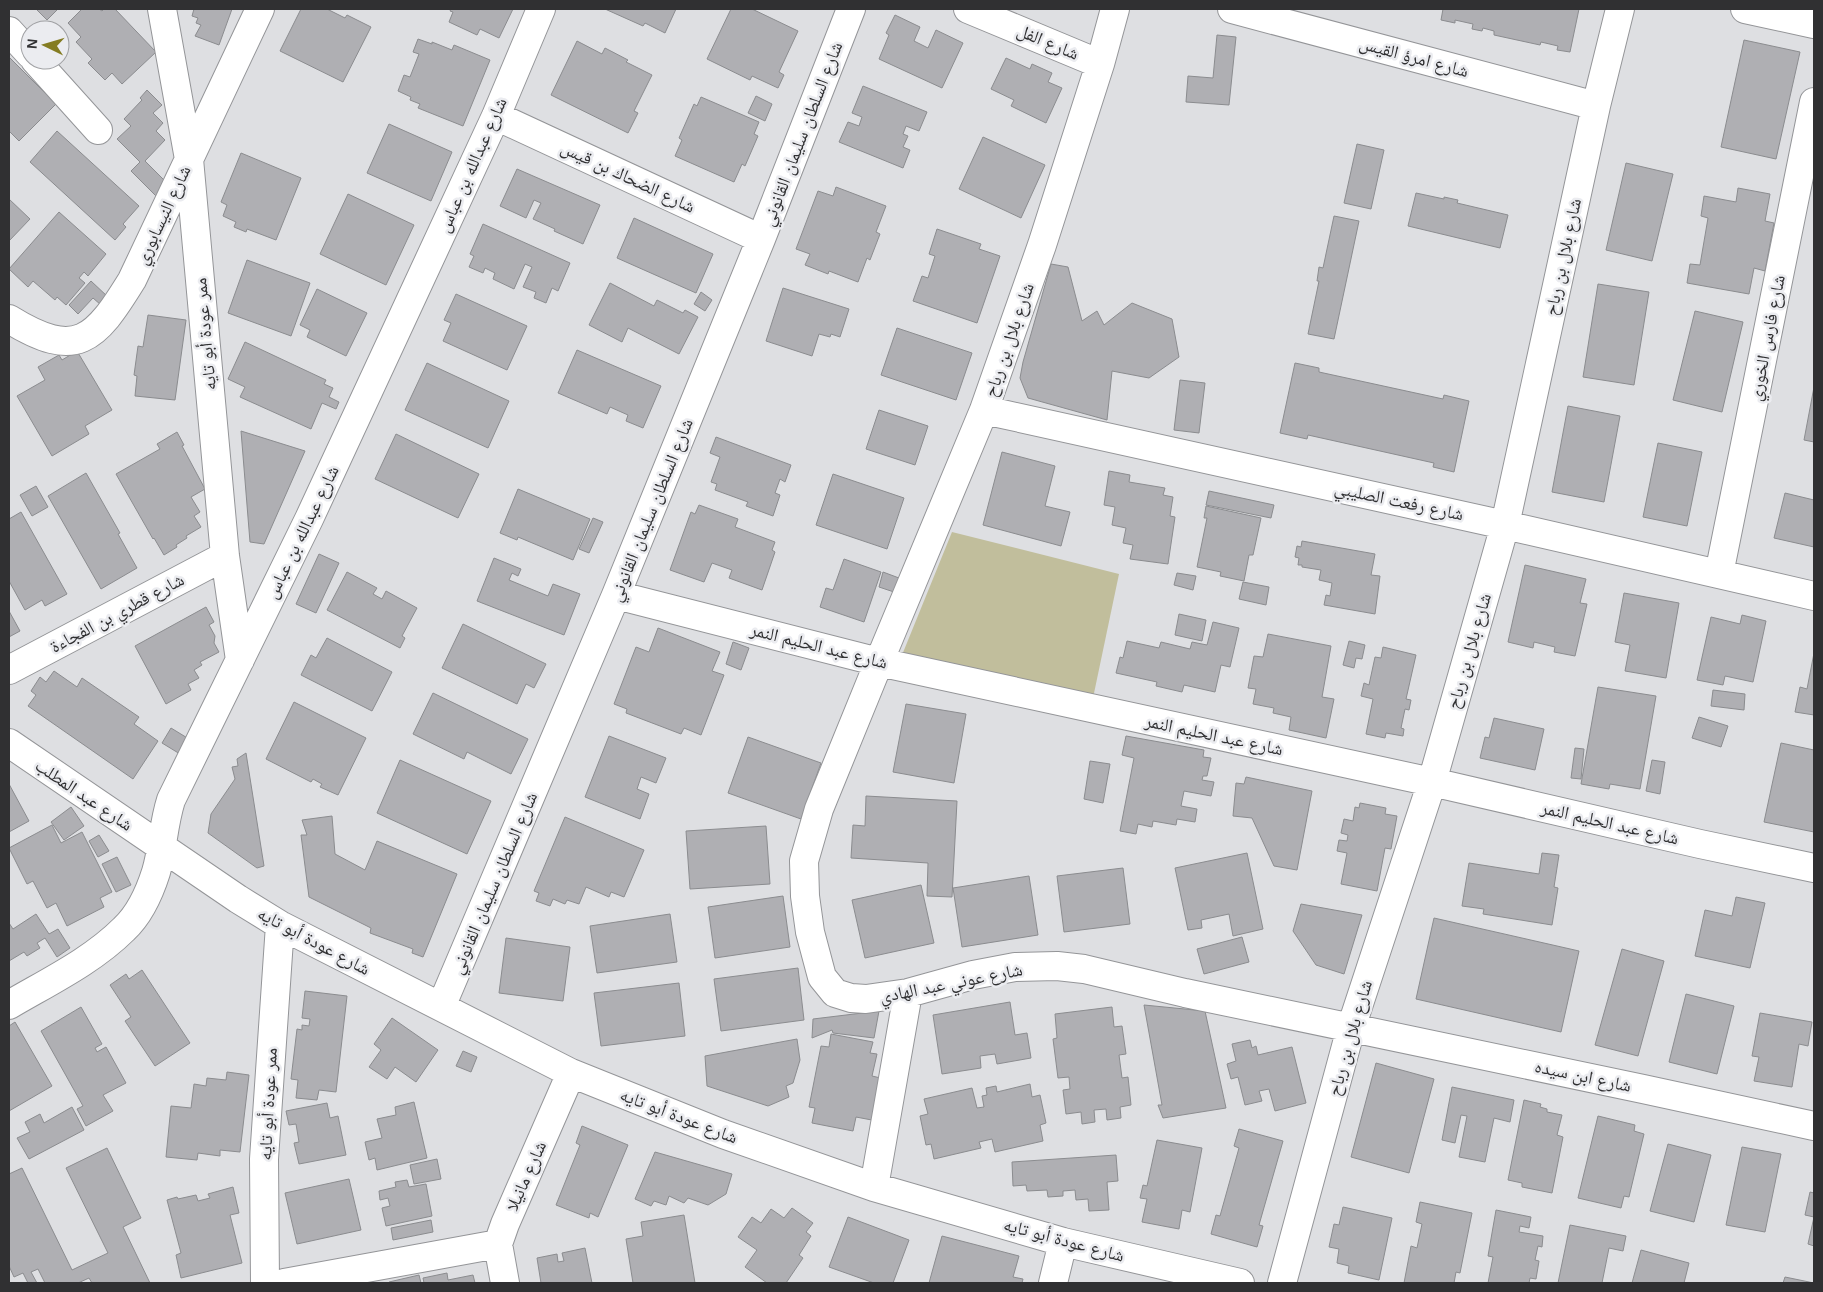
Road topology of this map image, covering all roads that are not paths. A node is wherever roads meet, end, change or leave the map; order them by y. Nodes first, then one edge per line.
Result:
1 (162, 9) edge
2 (260, 9) edge
3 (541, 9) edge
4 (852, 9) edge
5 (968, 9) edge
6 (1115, 9) edge
7 (1232, 9) edge
8 (1620, 9) edge
9 (1745, 9) edge
10 (1814, 24) edge
11 (9, 31) edge
12 (20, 43) edge
13 (1100, 64) junction
14 (44, 70) edge
15 (1814, 102) edge
16 (1596, 106) junction
17 (496, 116) junction
18 (98, 130) dead end
19 (189, 159) junction
20 (762, 239) junction
21 (9, 319) edge
22 (984, 410) junction
23 (1505, 525) junction
24 (225, 556) junction
25 (1719, 574) junction
26 (616, 595) junction
27 (1814, 596) edge
28 (240, 660) junction
29 (879, 662) junction
30 (9, 670) edge
31 (9, 743) edge
32 (1432, 782) junction
33 (161, 845) junction
34 (1814, 868) edge
35 (280, 925) junction
36 (908, 994) junction
37 (9, 1004) edge
38 (441, 1007) junction
39 (1351, 1028) junction
40 (571, 1073) junction
41 (1814, 1126) edge
42 (874, 1187) junction
43 (1063, 1242) junction
44 (498, 1244) junction
45 (264, 1283) edge
46 (284, 1283) edge
47 (506, 1283) edge
48 (1053, 1283) edge
49 (1240, 1283) edge
50 (1282, 1283) edge

1 - 19 street, ممر عودة أبو تايه
2 - 19 street, شارع النيسابوري
3 - 17 street, شارع عبدالله بن عباس
4 - 20 street, شارع السلطان سليمان القانوني
5 - 13 street, شارع الفل
6 - 13 street, شارع بلال بن رباح
7 - 16 street, شارع امرؤ القيس
8 - 16 street, شارع بلال بن رباح
9 - 10 street
11 - 12 street
13 - 22 street, شارع بلال بن رباح
14 - 18 street
15 - 25 street, شارع فارس الخوري
16 - 23 street, شارع بلال بن رباح
17 - 20 street, شارع الضحاك بن قيس
17 - 28 street, شارع عبدالله بن عباس
19 - 21 street, شارع النيسابوري
19 - 24 street, ممر عودة أبو تايه
20 - 26 street, شارع السلطان سليمان القانوني
22 - 23 street, شارع رفعت الصليبي
22 - 29 street, شارع بلال بن رباح
23 - 25 street, شارع رفعت الصليبي
23 - 32 street, شارع بلال بن رباح
24 - 28 street, ممر عودة أبو تايه
24 - 30 street, شارع قطري بن الفجاءة
25 - 27 street, شارع رفعت الصليبي
26 - 29 street, شارع عبد الحليم النمر
26 - 38 street, شارع السلطان سليمان القانوني
28 - 33 street, شارع عبدالله بن عباس
29 - 32 street, شارع عبد الحليم النمر
29 - 36 street, شارع عوني عبد الهادي
31 - 33 street, شارع عبد المطلب
32 - 34 street, شارع عبد الحليم النمر
32 - 39 street, شارع بلال بن رباح
33 - 35 street, شارع عودة أبو تايه
33 - 37 street, شارع عبدالله بن عباس
35 - 38 street, شارع عودة أبو تايه
35 - 45 street, ممر عودة أبو تايه
36 - 39 street, شارع عوني عبد الهادي
36 - 42 street
38 - 40 street, شارع عودة أبو تايه
39 - 41 street, شارع ابن سيده
39 - 50 street, شارع بلال بن رباح
40 - 42 street, شارع عودة أبو تايه
40 - 44 street, شارع مانيلا
42 - 43 street, شارع عودة أبو تايه
43 - 48 street
43 - 49 street, شارع عودة أبو تايه
44 - 46 street
44 - 47 street

